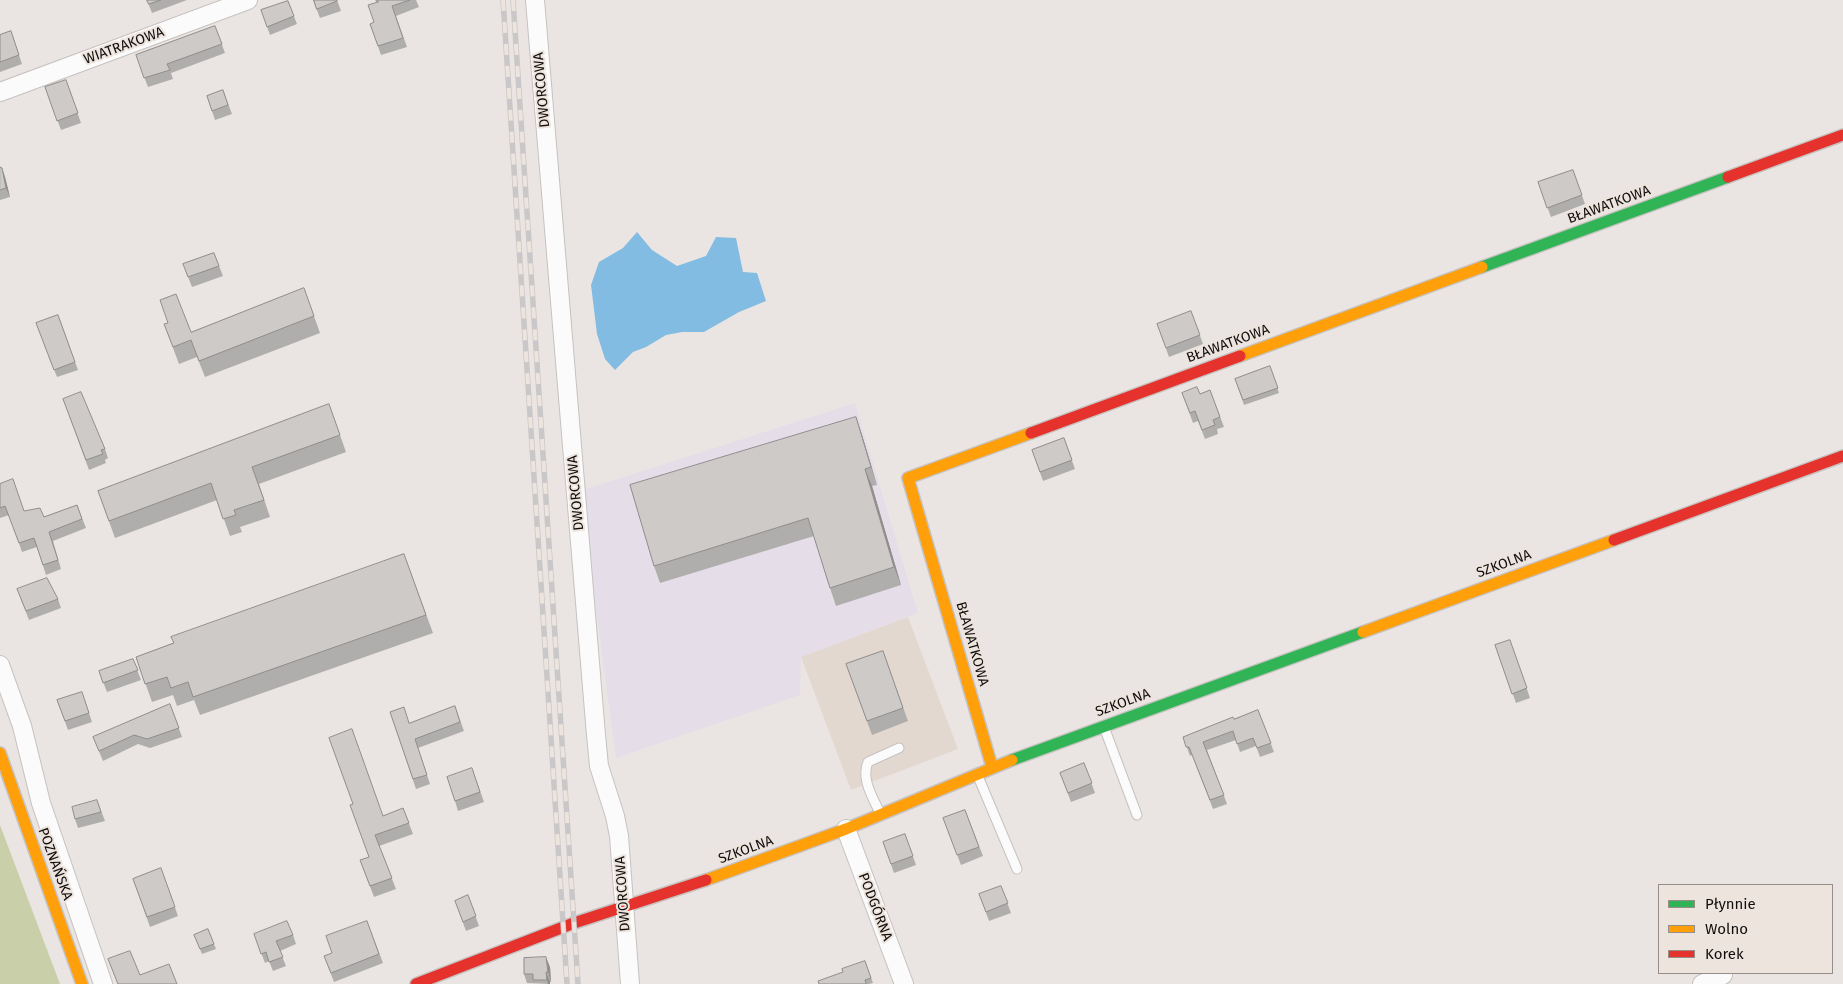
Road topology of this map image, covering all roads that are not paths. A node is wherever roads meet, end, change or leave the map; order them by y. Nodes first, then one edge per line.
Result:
1 (248, 0) edge
2 (535, 0) edge
3 (0, 92) edge
4 (1843, 135) edge
5 (1843, 456) edge
6 (0, 665) edge
7 (1104, 726) junction
8 (899, 748) dead end
9 (0, 753) edge
10 (992, 767) junction
11 (977, 774) junction
12 (881, 815) junction
13 (1137, 816) dead end
14 (846, 829) junction
15 (1017, 869) dead end
16 (623, 908) junction
17 (97, 966) junction
18 (1723, 975) dead end
19 (80, 978) edge
20 (103, 984) edge
21 (416, 984) edge
22 (630, 984) edge
23 (904, 984) edge
24 (1702, 984) edge

1 - 3 street, WIATRAKOWA
2 - 16 street, DWORCOWA
4 - 10 street, BŁAWATKOWA
5 - 7 street, SZKOLNA
6 - 17 street
7 - 10 street, SZKOLNA
7 - 13 lane
8 - 12 lane
9 - 19 street, POZNAŃSKA
10 - 11 street, SZKOLNA
11 - 12 street, SZKOLNA
11 - 15 lane
12 - 14 street, SZKOLNA
14 - 16 street, SZKOLNA
14 - 23 street, PODGÓRNA
16 - 21 street, SZKOLNA
16 - 22 street, DWORCOWA
17 - 19 street
17 - 20 street
18 - 24 street

